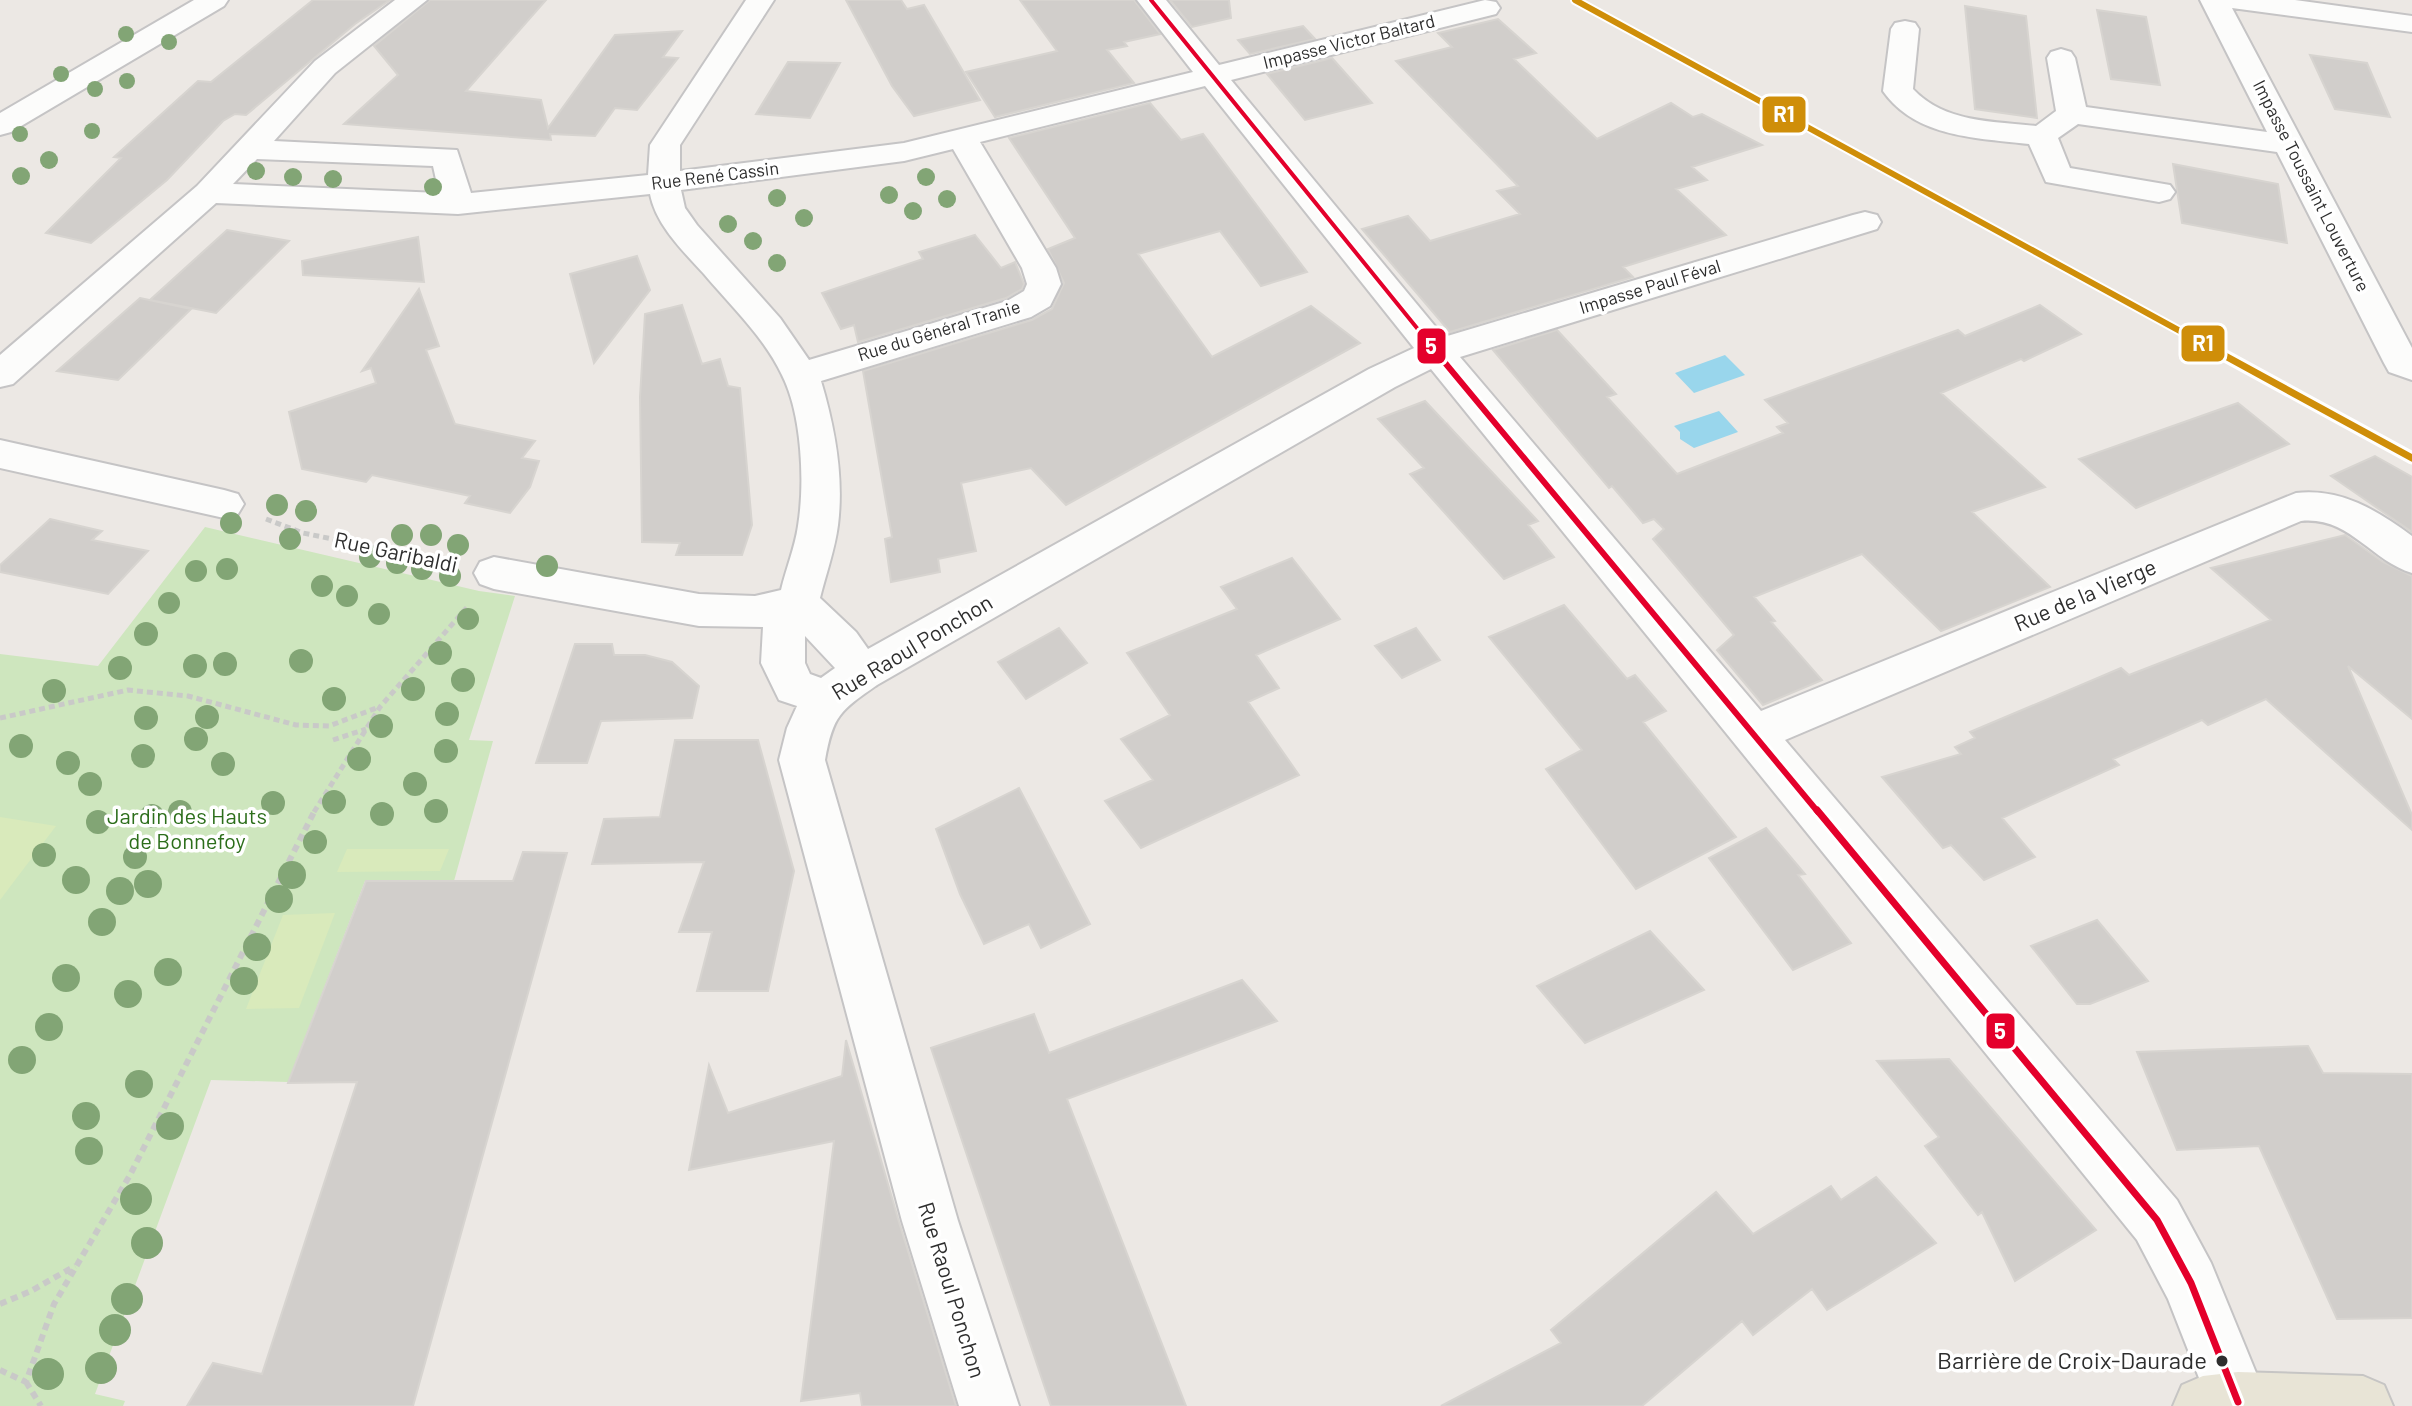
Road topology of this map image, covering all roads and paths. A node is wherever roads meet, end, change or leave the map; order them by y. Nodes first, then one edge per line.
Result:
1 (214, 0) edge
2 (413, 0) edge
3 (760, 0) edge
4 (1151, 0) edge
5 (2214, 0) edge
6 (2232, 0) edge
7 (1486, 8) dead end
8 (2412, 24) edge
9 (1905, 29) dead end
10 (2061, 58) dead end
11 (1213, 76) junction
12 (2072, 114) junction
13 (0, 126) edge
14 (2042, 136) junction
15 (961, 137) junction
16 (2289, 144) junction
17 (249, 149) junction
18 (664, 183) junction
19 (2159, 192) dead end
20 (208, 193) junction
21 (458, 204) junction
22 (1865, 222) dead end
23 (1436, 352) junction
24 (2412, 368) edge
25 (0, 375) edge
26 (801, 375) junction
27 (0, 454) edge
28 (224, 504) joint
29 (2412, 558) edge
30 (488, 571) junction
31 (798, 603) junction
32 (843, 685) junction
33 (380, 707) junction
34 (0, 718) edge
35 (366, 729) junction
36 (1752, 734) junction
37 (333, 740) dead end
38 (76, 1265) junction
39 (0, 1304) edge
40 (0, 1370) edge
41 (26, 1382) junction
42 (2220, 1404) edge
43 (2348, 1405) edge
44 (41, 1406) edge
45 (989, 1406) edge

1 - 13 street
2 - 17 street
3 - 18 street
4 - 11 street
5 - 16 street, Impasse Toussaint Louverture
6 - 8 street
7 - 11 street, Impasse Victor Baltard
9 - 14 street
10 - 12 street
11 - 15 street, Rue René Cassin
11 - 23 street
12 - 14 street
12 - 16 street
14 - 19 street
15 - 18 street, Rue René Cassin
15 - 26 street, Rue du Général Tranie
16 - 24 street, Impasse Toussaint Louverture
17 - 20 street
17 - 21 street
18 - 21 street, Rue René Cassin
18 - 26 street
20 - 21 street, Rue René Cassin
20 - 25 street
22 - 23 street, Impasse Paul Féval
23 - 32 street, Rue Raoul Ponchon
23 - 36 street
26 - 31 street
27 - 28 street
28 - 30 path, Rue Garibaldi
29 - 36 street, Rue de la Vierge
30 - 31 street
30 - 33 path
31 - 32 street
31 - 32 street
32 - 45 street, Rue Raoul Ponchon
33 - 34 path
33 - 35 path
35 - 37 path
35 - 38 path
36 - 42 street
38 - 39 path
38 - 41 path
40 - 41 path
41 - 44 path
42 - 43 main road

